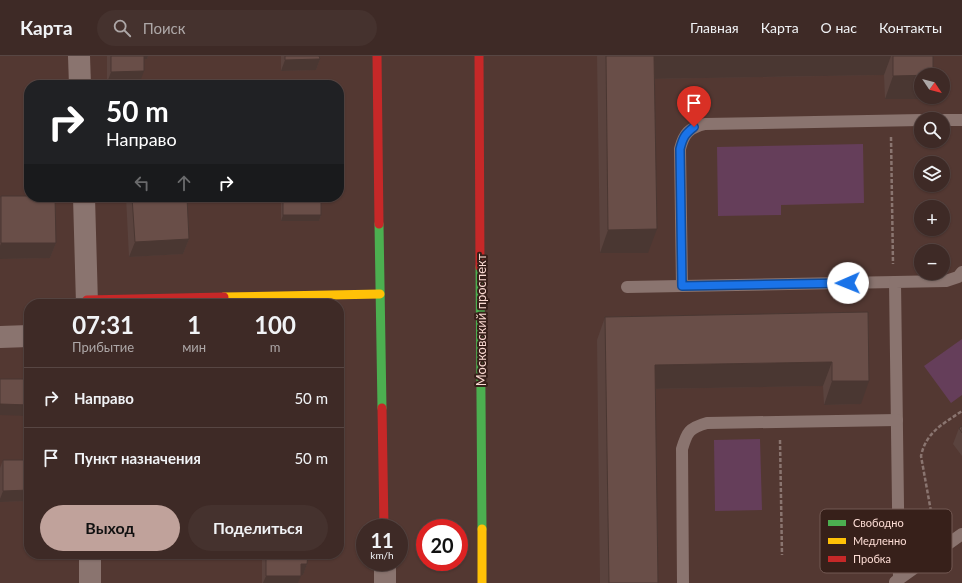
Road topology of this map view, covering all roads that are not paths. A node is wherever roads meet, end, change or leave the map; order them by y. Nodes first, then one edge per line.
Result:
1 (79, 56) edge
2 (377, 56) edge
3 (480, 56) edge
4 (80, 80) edge
5 (914, 120) edge
6 (950, 120) edge
7 (962, 120) edge
8 (84, 202) edge
9 (962, 272) edge
10 (894, 282) junction
11 (682, 286) junction
12 (627, 287) dead end
13 (380, 294) junction
14 (86, 299) edge
15 (217, 299) edge
16 (24, 336) edge
17 (0, 337) edge
18 (897, 420) junction
19 (897, 509) edge
20 (384, 519) edge
21 (962, 534) edge
22 (952, 541) edge
23 (90, 559) edge
24 (385, 571) edge
25 (908, 573) edge
26 (897, 581) edge
27 (90, 583) edge
28 (386, 583) edge
29 (482, 583) edge
30 (683, 583) edge

1 - 4 street
2 - 13 street
3 - 29 street, Московский проспект
5 - 11 lane
6 - 7 lane
8 - 14 street
9 - 10 lane
10 - 11 lane
10 - 18 lane
11 - 12 lane
13 - 15 street
13 - 20 street
16 - 17 street
18 - 19 lane
18 - 30 lane
21 - 22 lane
23 - 27 street
24 - 28 street
25 - 26 lane

